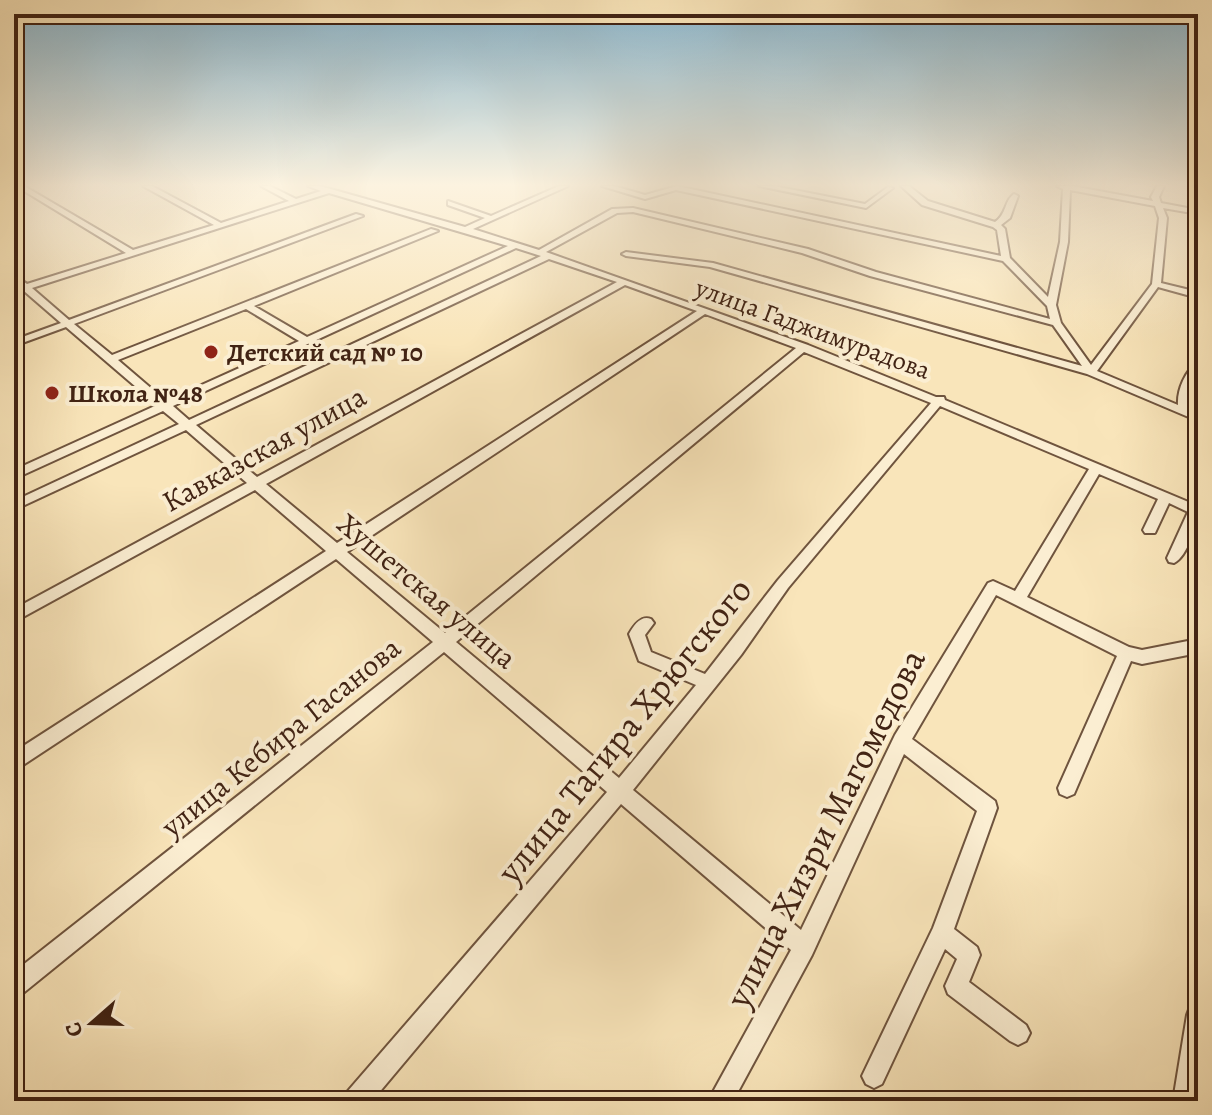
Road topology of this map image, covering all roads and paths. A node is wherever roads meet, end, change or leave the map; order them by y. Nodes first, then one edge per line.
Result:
1 (107, 238) edge
2 (176, 238) edge
3 (299, 238) edge
4 (416, 238) edge
5 (492, 238) edge
6 (570, 238) edge
7 (751, 238) edge
8 (907, 238) edge
9 (1003, 238) edge
10 (1064, 238) edge
11 (1161, 238) edge
12 (514, 246) junction
13 (132, 253) junction
14 (543, 254) junction
15 (626, 254) dead end
16 (1006, 259) junction
17 (623, 282) junction
18 (1156, 284) junction
19 (18, 285) edge
20 (1198, 295) edge
21 (246, 305) junction
22 (1051, 305) junction
23 (702, 312) junction
24 (69, 323) junction
25 (1056, 323) junction
26 (308, 342) junction
27 (14, 343) edge
28 (804, 347) junction
29 (112, 359) junction
30 (1198, 366) edge
31 (1091, 372) junction
32 (940, 399) junction
33 (165, 407) junction
34 (1184, 413) junction
35 (1198, 418) edge
36 (189, 425) junction
37 (1097, 467) junction
38 (14, 475) edge
39 (255, 483) junction
40 (1165, 497) junction
41 (14, 506) edge
42 (1197, 511) edge
43 (1150, 530) dead end
44 (337, 552) junction
45 (1174, 558) dead end
46 (1018, 599) junction
47 (14, 616) edge
48 (646, 623) dead end
49 (445, 642) junction
50 (1198, 646) edge
51 (1126, 653) junction
52 (708, 683) junction
53 (901, 741) junction
54 (14, 762) edge
55 (1067, 788) dead end
56 (620, 791) junction
57 (942, 933) junction
58 (804, 947) junction
59 (14, 986) edge
60 (1198, 1015) edge
61 (1018, 1033) dead end
62 (874, 1076) dead end
63 (356, 1101) edge
64 (720, 1101) edge
65 (1185, 1101) edge

1 - 13 street
2 - 13 street
3 - 24 street
4 - 21 street
5 - 12 street, улица Гаджимурадова
6 - 14 street
7 - 25 street
8 - 16 street
9 - 16 street
10 - 22 street
11 - 18 street
12 - 14 street, улица Гаджимурадова
12 - 26 street
13 - 19 street
14 - 17 street, улица Гаджимурадова
14 - 36 street
15 - 31 street
16 - 22 street
17 - 23 street, улица Гаджимурадова
17 - 39 street, Кавказская улица
18 - 20 street
18 - 31 street
19 - 24 street, Хушетская улица
21 - 26 street
21 - 29 street
22 - 25 street
23 - 28 street, улица Гаджимурадова
23 - 44 street
24 - 27 street
24 - 29 street, Хушетская улица
25 - 31 street
26 - 33 street
28 - 32 street, улица Гаджимурадова
28 - 49 street, улица Кебира Гасанова
29 - 33 street, Хушетская улица
30 - 34 street
31 - 34 street
32 - 37 street, улица Гаджимурадова
32 - 52 street, улица Тагира Хрюгского
33 - 36 street, Хушетская улица
33 - 38 street
34 - 35 street
36 - 39 street, Хушетская улица
36 - 41 street
37 - 40 street, улица Гаджимурадова
37 - 46 street
39 - 44 street, Хушетская улица
39 - 47 street, Кавказская улица
40 - 42 street, улица Гаджимурадова
40 - 43 street
42 - 45 street
44 - 49 street, Хушетская улица
44 - 54 street
46 - 51 street
46 - 53 street, улица Хизри Магомедова
48 - 52 street
49 - 56 street, Хушетская улица
49 - 59 street, улица Кебира Гасанова
50 - 51 street
51 - 55 street
52 - 56 street, улица Тагира Хрюгского
53 - 57 street
53 - 58 street, улица Хизри Магомедова
56 - 58 street, Хушетская улица
56 - 63 street, улица Тагира Хрюгского
57 - 61 street
57 - 62 street
58 - 64 street, улица Хизри Магомедова
60 - 65 street

